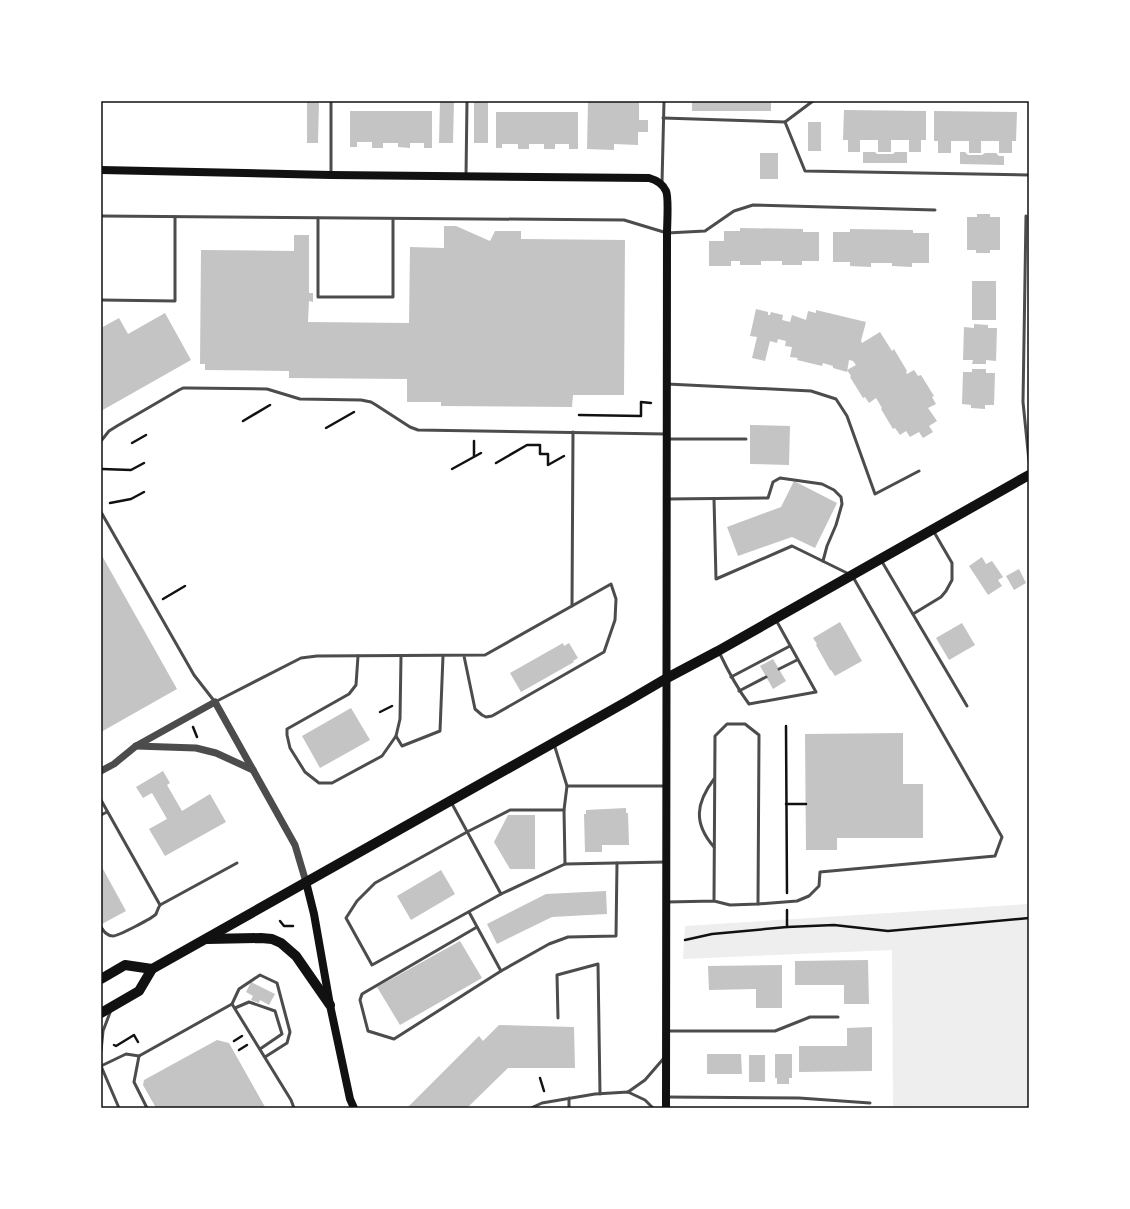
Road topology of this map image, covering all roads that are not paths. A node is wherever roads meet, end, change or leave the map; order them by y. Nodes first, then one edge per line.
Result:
1 (331, 101) edge
2 (467, 101) edge
3 (664, 101) edge
4 (813, 101) edge
5 (663, 118) junction
6 (785, 122) junction
7 (101, 170) edge
8 (331, 175) junction
9 (1029, 175) edge
10 (466, 176) junction
11 (662, 185) junction
12 (935, 210) dead end
13 (101, 216) edge
14 (1026, 216) dead end
15 (175, 217) junction
16 (318, 218) junction
17 (393, 219) junction
18 (667, 234) junction
19 (101, 300) edge
20 (667, 384) junction
21 (573, 432) junction
22 (667, 436) junction
23 (746, 439) dead end
24 (101, 441) edge
25 (1029, 462) edge
26 (918, 471) dead end
27 (1029, 475) edge
28 (667, 499) junction
29 (714, 499) junction
30 (101, 512) edge
31 (933, 529) junction
32 (880, 559) junction
33 (823, 561) junction
34 (852, 575) junction
35 (572, 606) junction
36 (913, 614) junction
37 (775, 618) junction
38 (790, 646) junction
39 (718, 650) junction
40 (358, 656) junction
41 (401, 656) junction
42 (443, 656) junction
43 (464, 656) junction
44 (797, 660) junction
45 (779, 669) dead end
46 (731, 677) junction
47 (766, 677) dead end
48 (667, 678) junction
49 (739, 691) junction
50 (216, 702) junction
51 (966, 706) dead end
52 (396, 736) junction
53 (554, 742) junction
54 (136, 746) junction
55 (254, 770) junction
56 (101, 771) edge
57 (714, 779) junction
58 (567, 786) junction
59 (667, 786) junction
60 (101, 800) edge
61 (450, 801) junction
62 (564, 810) junction
63 (107, 812) junction
64 (101, 815) edge
65 (467, 832) junction
66 (714, 848) junction
67 (667, 862) junction
68 (237, 863) dead end
69 (617, 863) junction
70 (565, 864) junction
71 (306, 882) junction
72 (501, 894) junction
73 (667, 902) junction
74 (714, 902) junction
75 (758, 904) junction
76 (160, 905) junction
77 (469, 912) junction
78 (101, 927) edge
79 (477, 927) junction
80 (205, 939) junction
81 (152, 969) junction
82 (502, 971) junction
83 (101, 978) edge
84 (232, 1004) junction
85 (330, 1005) junction
86 (114, 1006) junction
87 (236, 1008) junction
88 (101, 1013) edge
89 (838, 1017) dead end
90 (558, 1018) dead end
91 (666, 1031) junction
92 (260, 1049) junction
93 (101, 1051) edge
94 (666, 1054) junction
95 (139, 1056) junction
96 (265, 1057) junction
97 (101, 1066) edge
98 (628, 1092) junction
99 (600, 1094) junction
100 (666, 1097) junction
101 (569, 1098) junction
102 (870, 1103) dead end
103 (119, 1108) edge
104 (147, 1108) edge
105 (294, 1108) edge
106 (354, 1108) edge
107 (532, 1108) edge
108 (569, 1108) edge
109 (653, 1108) edge
110 (666, 1108) edge

1 - 8 lane
2 - 10 lane
3 - 5 lane
4 - 6 lane
5 - 6 lane
5 - 11 lane
6 - 9 lane
7 - 8 main road
8 - 10 main road
10 - 11 main road
11 - 18 main road
12 - 18 lane
13 - 15 lane
14 - 25 lane
15 - 16 lane
15 - 19 lane
16 - 17 lane
16 - 17 lane
17 - 18 lane
18 - 20 main road
20 - 22 main road
20 - 26 lane
21 - 22 lane
21 - 24 lane
21 - 35 lane
22 - 23 lane
22 - 28 main road
27 - 31 main road
28 - 29 lane
28 - 48 main road
29 - 33 lane
29 - 33 lane
30 - 50 lane
31 - 32 main road
31 - 36 lane
32 - 34 main road
32 - 36 lane
33 - 34 lane
34 - 37 main road
34 - 75 lane
35 - 43 lane
35 - 43 lane
36 - 51 lane
37 - 38 lane
37 - 39 main road
38 - 44 lane
38 - 46 lane
39 - 46 lane
39 - 48 main road
40 - 41 lane
40 - 50 lane
40 - 52 lane
41 - 42 lane
41 - 52 lane
42 - 43 lane
42 - 52 lane
44 - 45 lane
44 - 49 lane
46 - 49 lane
47 - 49 lane
48 - 53 main road
48 - 59 main road
50 - 54 street
50 - 55 street
53 - 58 lane
53 - 61 main road
54 - 55 street
54 - 56 street
55 - 71 street
57 - 66 lane
57 - 66 lane
57 - 75 lane
58 - 59 lane
58 - 62 lane
59 - 67 main road
60 - 63 lane
61 - 65 lane
61 - 71 main road
62 - 65 lane
62 - 70 lane
63 - 64 lane
63 - 76 lane
65 - 72 lane
65 - 77 lane
66 - 74 lane
67 - 69 lane
67 - 73 main road
68 - 76 lane
69 - 70 lane
69 - 82 lane
70 - 72 lane
71 - 80 main road
71 - 85 main road
72 - 77 lane
73 - 74 lane
73 - 91 main road
74 - 75 lane
76 - 78 lane
77 - 79 lane
79 - 82 lane
79 - 82 lane
80 - 81 main road
80 - 85 main road
81 - 83 main road
81 - 86 main road
84 - 87 lane
84 - 95 lane
84 - 96 lane
85 - 106 main road
86 - 88 main road
86 - 93 lane
87 - 92 lane
87 - 92 lane
89 - 91 lane
90 - 99 lane
91 - 94 main road
92 - 96 lane
94 - 98 lane
94 - 100 main road
95 - 97 lane
95 - 104 lane
96 - 105 lane
97 - 103 lane
98 - 99 lane
98 - 109 lane
99 - 101 lane
100 - 102 lane
100 - 110 main road
101 - 107 lane
101 - 108 lane

